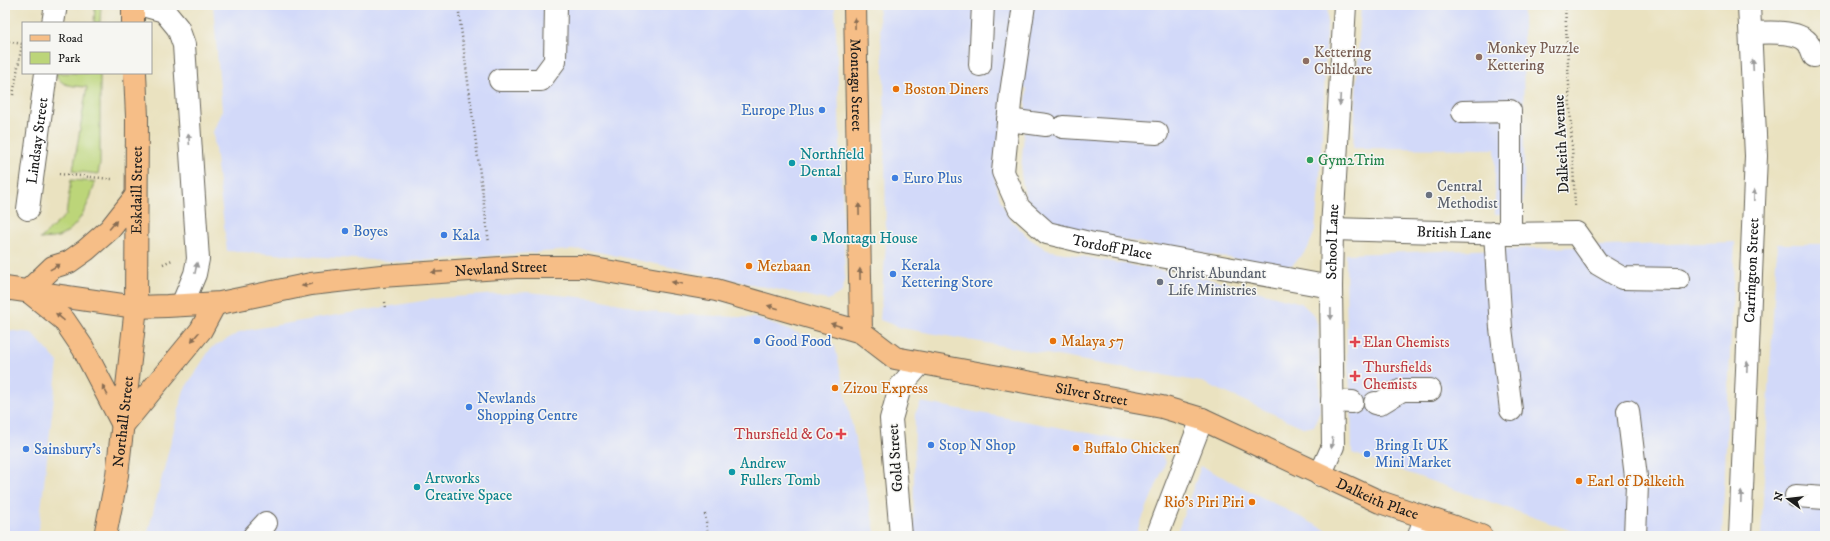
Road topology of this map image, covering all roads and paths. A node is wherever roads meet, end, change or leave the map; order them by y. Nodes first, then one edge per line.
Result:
1 (56, 5) edge
2 (133, 5) edge
3 (142, 5) edge
4 (458, 5) edge
5 (556, 5) edge
6 (855, 5) edge
7 (983, 5) edge
8 (1024, 5) edge
9 (1345, 5) edge
10 (1565, 5) edge
11 (1749, 5) edge
12 (53, 22) edge
13 (133, 22) edge
14 (1751, 34) junction
15 (5, 41) edge
16 (1814, 56) dead end
17 (980, 65) dead end
18 (46, 74) edge
19 (135, 74) edge
20 (500, 80) dead end
21 (5, 93) edge
22 (1463, 112) dead end
23 (1008, 120) junction
24 (1156, 133) dead end
25 (33, 171) junction
26 (103, 179) dead end
27 (136, 196) junction
28 (28, 209) dead end
29 (1332, 229) junction
30 (1503, 233) junction
31 (1576, 233) junction
32 (492, 269) junction
33 (1678, 279) dead end
34 (1331, 287) junction
35 (5, 288) edge
36 (28, 291) junction
37 (215, 304) junction
38 (182, 305) junction
39 (136, 307) junction
40 (861, 332) junction
41 (920, 364) junction
42 (1430, 390) dead end
43 (1375, 403) dead end
44 (1511, 410) dead end
45 (1628, 411) dead end
46 (1202, 419) junction
47 (123, 424) junction
48 (1320, 475) junction
49 (1796, 496) dead end
50 (1825, 498) edge
51 (705, 514) dead end
52 (1422, 527) edge
53 (1470, 534) edge
54 (105, 536) edge
55 (708, 536) edge
56 (901, 536) edge
57 (1157, 536) edge
58 (1635, 536) edge
59 (1740, 536) edge

1 - 12 street
2 - 13 main road
38 -> 3 street
4 - 32 path
5 - 20 street
40 -> 6 main road, Montagu Street
7 - 17 street
8 - 23 street, Tordoff Place
9 -> 29 street, School Lane
10 - 31 path, Dalkeith Avenue
11 - 14 street, Carrington Street
14 - 16 street
59 -> 14 street, Carrington Street
15 - 21 path
18 - 25 street, Lindsay Street
19 - 27 main road, Eskdaill Street
22 - 30 street
23 - 24 street
23 - 34 street, Tordoff Place
25 - 26 path
25 - 28 street, Lindsay Street
36 -> 27 main road
27 - 39 main road, Eskdaill Street
29 - 30 street, British Lane
29 - 34 street, School Lane
30 - 31 street, British Lane
30 - 44 street
31 - 33 street
32 -> 37 main road, Newland Street
40 -> 32 main road, Newland Street
34 -> 48 street, School Lane
35 - 36 main road, Newland Street
36 - 39 main road, Newland Street
47 -> 36 main road
37 - 38 main road, Newland Street
37 -> 47 main road
38 - 39 main road, Newland Street
39 - 47 main road, Northall Street
40 - 41 main road, Silver Street
41 - 46 main road, Silver Street
41 - 56 street, Gold Street
42 - 43 street
45 - 58 street
46 - 48 main road, Silver Street
46 - 57 street
47 - 54 main road, Northall Street
48 - 52 main road, Dalkeith Place
49 - 50 street
51 - 55 path
52 - 53 main road, Dalkeith Place

